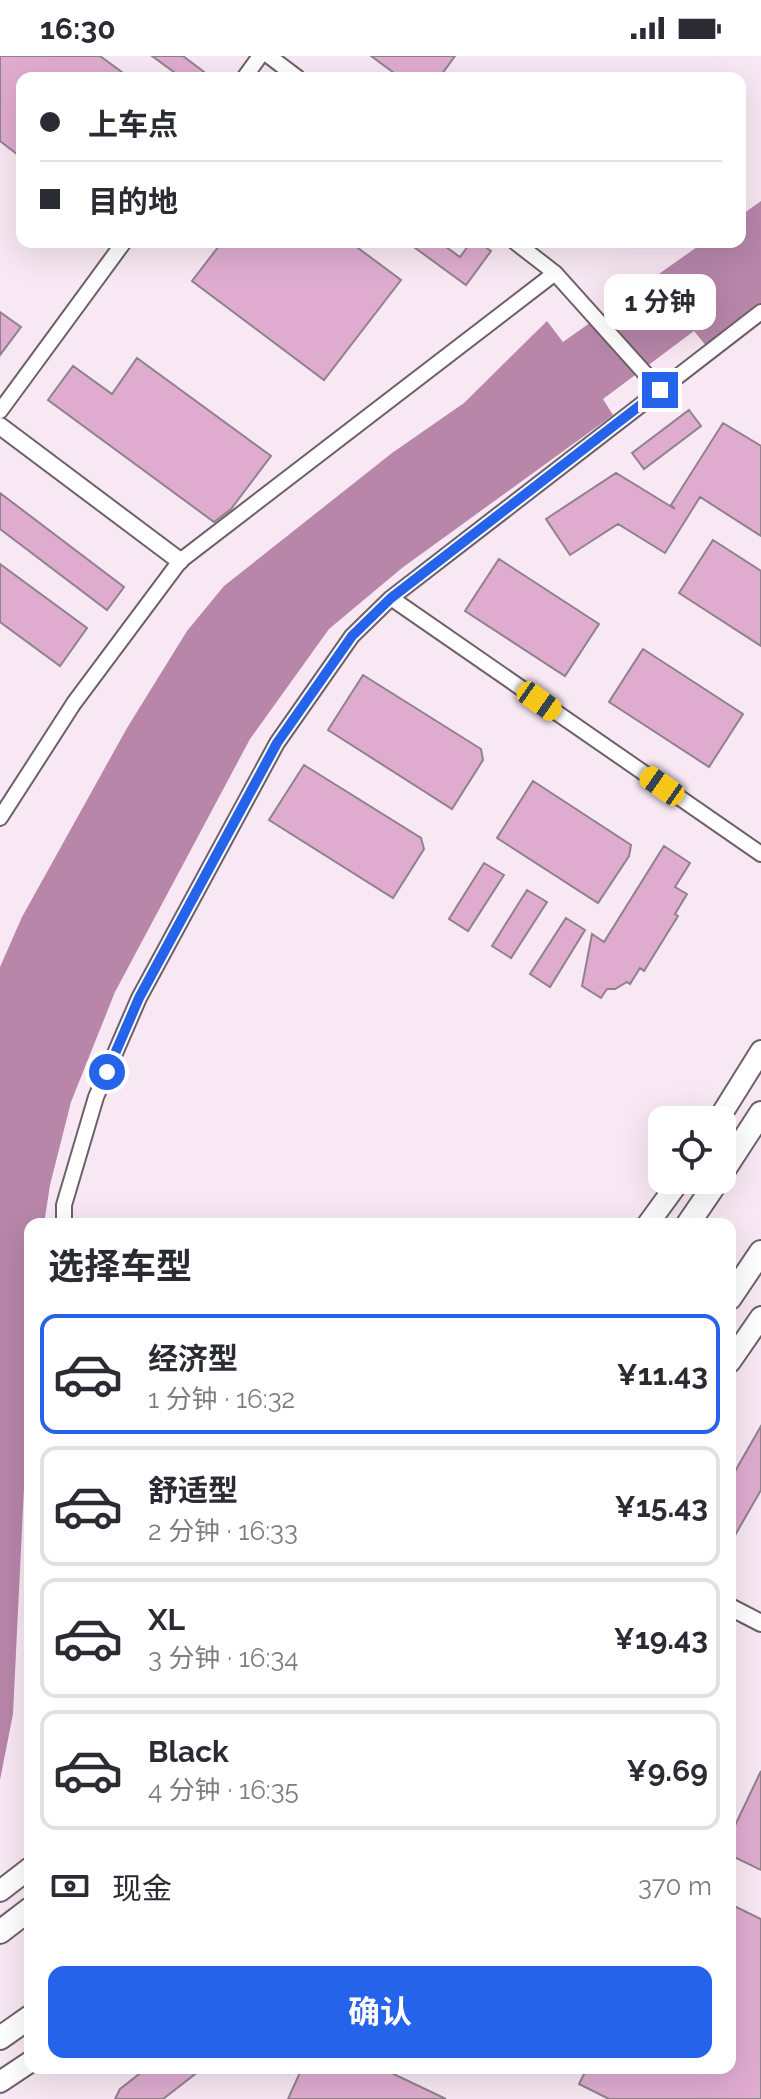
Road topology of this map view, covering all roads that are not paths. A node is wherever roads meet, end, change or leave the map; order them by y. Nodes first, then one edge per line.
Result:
1 (269, 56) edge
2 (290, 72) edge
3 (120, 248) edge
4 (523, 248) edge
5 (555, 273) junction
6 (761, 312) edge
7 (660, 390) junction
8 (0, 411) edge
9 (0, 426) edge
10 (180, 561) junction
11 (391, 598) junction
12 (0, 818) edge
13 (761, 854) edge
14 (761, 1051) edge
15 (727, 1106) edge
16 (761, 1113) edge
17 (736, 1151) edge
18 (670, 1194) edge
19 (709, 1194) edge
20 (64, 1218) edge
21 (652, 1218) edge
22 (690, 1218) edge
23 (761, 1252) edge
24 (761, 1275) edge
25 (736, 1289) edge
26 (736, 1300) edge
27 (761, 1317) edge
28 (736, 1353) edge
29 (736, 1610) edge
30 (761, 1623) edge
31 (24, 1873) edge
32 (0, 1891) edge
33 (24, 1914) edge
34 (0, 1932) edge
35 (24, 2021) edge
36 (0, 2038) edge
37 (24, 2066) edge
38 (0, 2082) edge

1 - 2 street
3 - 8 street
4 - 5 street
5 - 7 street
5 - 10 street
6 - 7 street
7 - 11 street
9 - 10 street
10 - 12 street
11 - 13 street
11 - 20 street
14 - 15 main road
16 - 17 main road
18 - 21 main road
19 - 22 main road
23 - 25 main road
24 - 26 main road
27 - 28 main road
29 - 30 street
31 - 32 main road
33 - 34 main road
35 - 36 main road
37 - 38 main road

